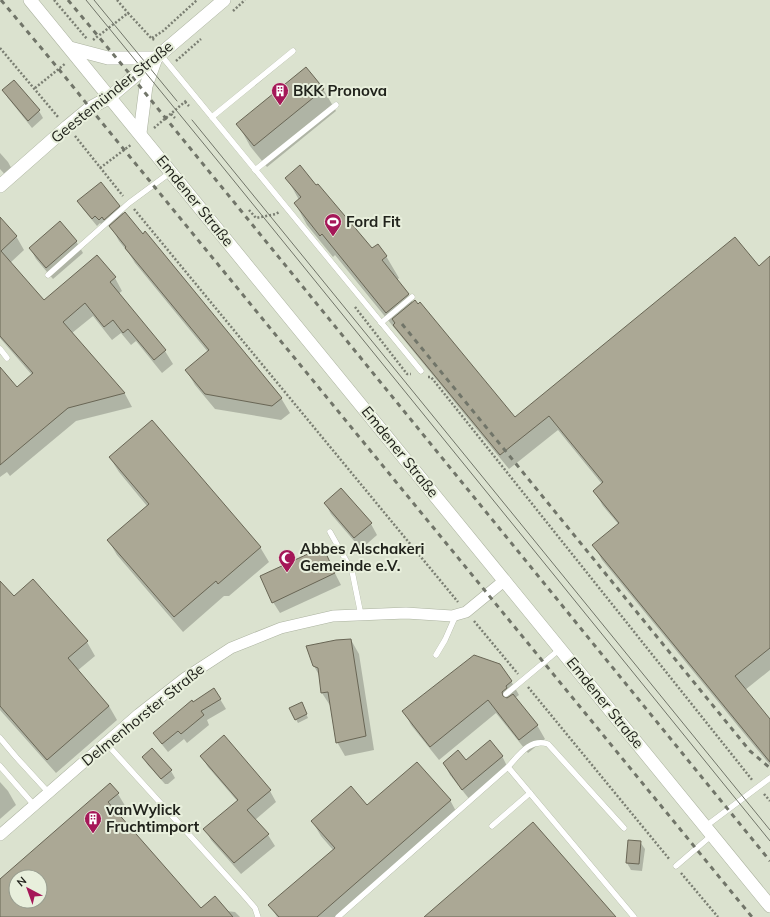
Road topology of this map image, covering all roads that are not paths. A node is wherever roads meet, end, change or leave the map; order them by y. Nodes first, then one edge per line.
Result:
1 (30, 0) edge
2 (224, 0) edge
3 (73, 51) junction
4 (293, 51) dead end
5 (158, 56) junction
6 (110, 97) junction
7 (336, 105) dead end
8 (212, 117) junction
9 (140, 133) junction
10 (255, 170) junction
11 (171, 172) junction
12 (0, 186) edge
13 (48, 275) dead end
14 (412, 297) dead end
15 (381, 323) junction
16 (0, 349) edge
17 (8, 358) dead end
18 (422, 374) road end
19 (330, 532) dead end
20 (505, 580) junction
21 (461, 613) junction
22 (361, 615) junction
23 (560, 648) junction
24 (436, 655) dead end
25 (506, 694) dead end
26 (0, 738) edge
27 (106, 743) junction
28 (0, 766) edge
29 (508, 767) junction
30 (770, 778) edge
31 (49, 793) junction
32 (530, 793) junction
33 (34, 805) junction
34 (492, 826) dead end
35 (624, 828) dead end
36 (709, 830) junction
37 (0, 835) edge
38 (676, 866) road end
39 (770, 906) edge
40 (258, 917) edge
41 (338, 917) edge
42 (634, 917) edge

1 - 3 street, Emdener Straße
2 - 5 street, Geestemünder Straße
3 - 5 street
3 - 6 street, Emdener Straße
4 - 8 lane
5 - 6 street, Geestemünder Straße
5 - 8 lane
5 - 9 street
6 - 9 street, Emdener Straße
6 - 12 street, Geestemünder Straße
7 - 10 lane
8 - 10 lane
9 - 11 street, Emdener Straße
10 - 15 lane
11 - 13 lane
11 - 20 street, Emdener Straße
14 - 15 lane
15 - 18 lane
16 - 17 lane
19 - 22 lane
20 - 21 street
20 - 23 street, Emdener Straße
21 - 22 street, Delmenhorster Straße
21 - 24 lane
22 - 27 street, Delmenhorster Straße
23 - 25 lane
23 - 36 street, Emdener Straße
26 - 31 lane
27 - 31 street, Delmenhorster Straße
27 - 40 lane
28 - 33 lane
29 - 32 lane
29 - 35 lane
29 - 41 lane
30 - 36 lane
31 - 33 street, Delmenhorster Straße
32 - 34 lane
32 - 42 lane
33 - 37 street, Delmenhorster Straße
36 - 38 lane
36 - 39 street, Emdener Straße

